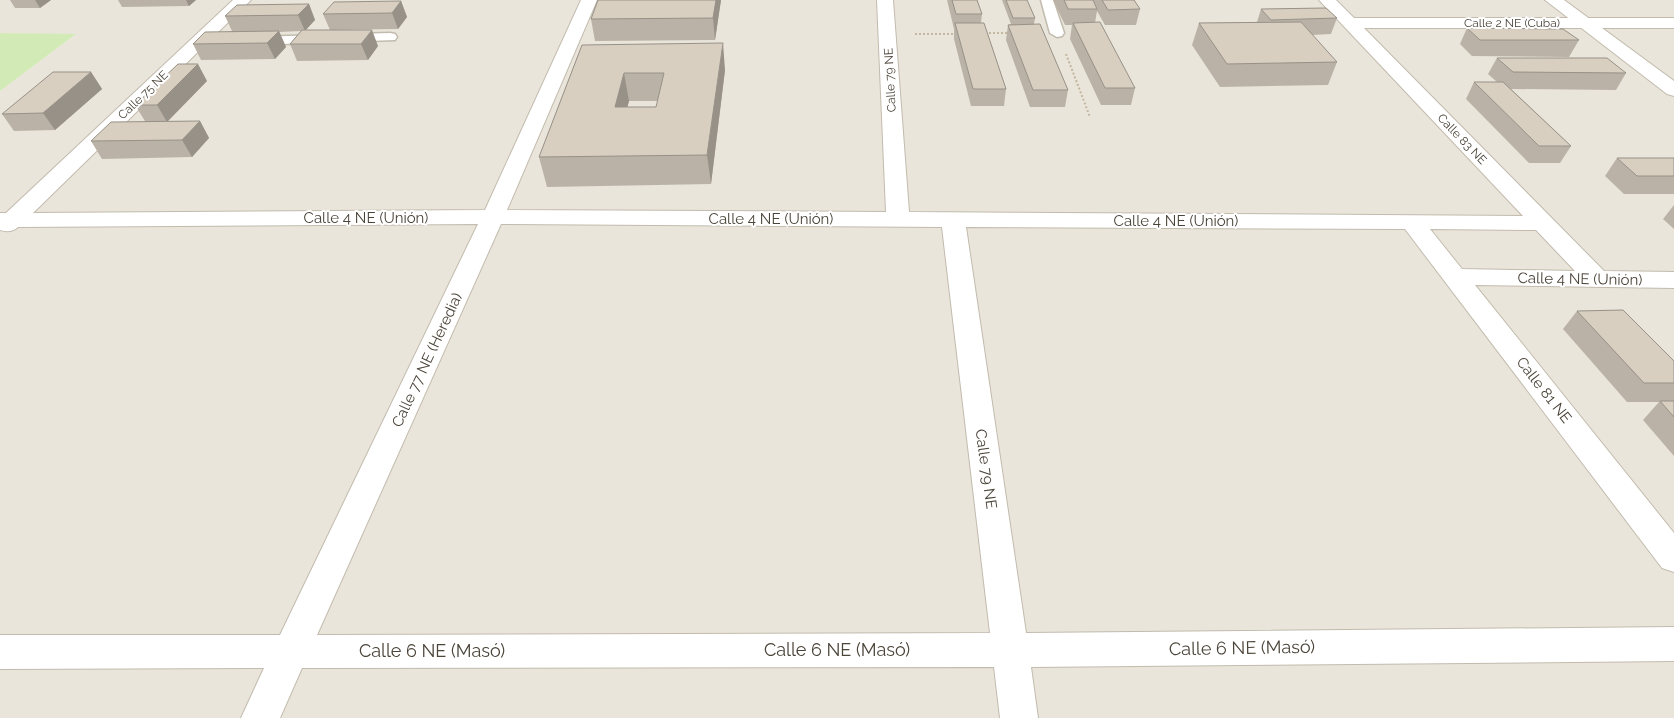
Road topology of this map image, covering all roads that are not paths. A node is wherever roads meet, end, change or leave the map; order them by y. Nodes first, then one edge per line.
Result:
1 (243, 0) edge
2 (589, 0) edge
3 (885, 0) edge
4 (1047, 0) edge
5 (1327, 0) edge
6 (1553, 0) edge
7 (1350, 23) junction
8 (1584, 23) junction
9 (1674, 23) edge
10 (1057, 33) road end
11 (390, 37) dead end
12 (237, 41) edge
13 (1674, 90) edge
14 (493, 218) junction
15 (898, 219) junction
16 (953, 220) junction
17 (1412, 222) junction
18 (1542, 223) junction
19 (5, 224) edge
20 (1456, 277) junction
21 (1597, 279) junction
22 (1674, 280) edge
23 (1674, 558) edge
24 (1674, 644) edge
25 (1010, 650) junction
26 (292, 651) junction
27 (0, 652) edge
28 (260, 718) edge
29 (1020, 718) edge

1 - 19 street, Calle 75 NE
2 - 14 street, Calle 77 NE (Heredia)
3 - 15 street, Calle 79 NE
4 - 10 lane
5 - 7 street, Calle 83 NE
6 - 8 street
7 - 8 street, Calle 2 NE (Cuba)
7 - 18 street, Calle 83 NE
8 - 9 street, Calle 2 NE (Cuba)
8 - 13 street
11 - 12 lane
14 - 15 street, Calle 4 NE (Unión)
14 - 19 street, Calle 4 NE (Unión)
14 - 26 street, Calle 77 NE (Heredia)
15 - 16 street, Calle 4 NE (Unión)
16 - 17 street, Calle 4 NE (Unión)
16 - 25 street, Calle 79 NE
17 - 18 street, Calle 4 NE (Unión)
17 - 20 street, Calle 81 NE
18 - 21 street, Calle 83 NE
20 - 21 street, Calle 4 NE (Unión)
20 - 23 street, Calle 81 NE
21 - 22 street, Calle 4 NE (Unión)
24 - 25 street, Calle 6 NE (Masó)
25 - 26 street, Calle 6 NE (Masó)
25 - 29 street, Calle 79 NE
26 - 27 street, Calle 6 NE (Masó)
26 - 28 street, Calle 77 NE (Heredia)

